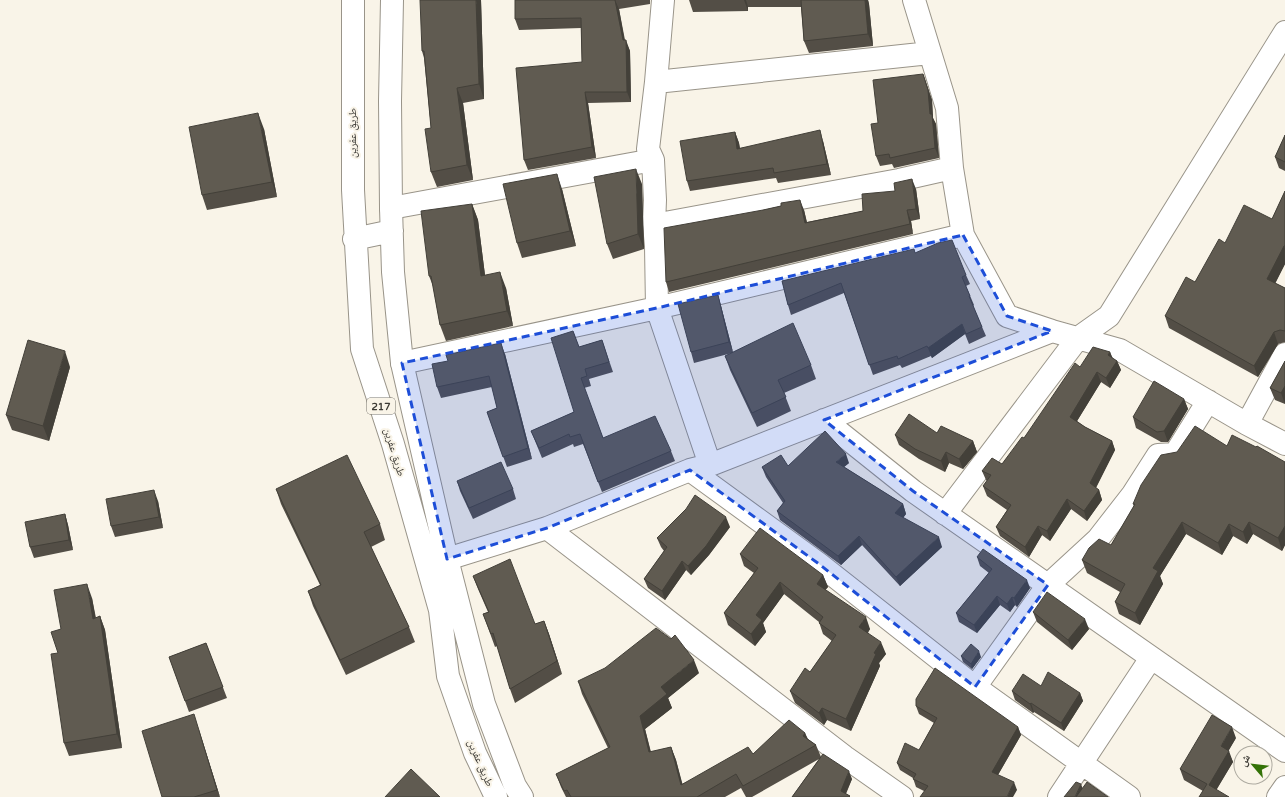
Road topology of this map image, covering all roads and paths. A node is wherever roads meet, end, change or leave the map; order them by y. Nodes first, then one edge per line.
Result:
1 (353, 0) edge
2 (392, 0) edge
3 (662, 0) edge
4 (914, 0) edge
5 (1285, 32) edge
6 (930, 53) junction
7 (656, 82) junction
8 (653, 160) junction
9 (952, 168) junction
10 (391, 208) junction
11 (654, 225) junction
12 (392, 231) junction
13 (963, 235) junction
14 (354, 239) junction
15 (657, 308) junction
16 (1052, 331) junction
17 (1078, 338) junction
18 (1285, 354) edge
19 (402, 363) junction
20 (1208, 401) junction
21 (824, 420) junction
22 (1247, 424) junction
23 (1285, 444) edge
24 (700, 468) junction
25 (945, 514) junction
26 (547, 528) junction
27 (447, 559) junction
28 (1048, 585) junction
29 (1151, 658) junction
30 (974, 687) junction
31 (1285, 751) edge
32 (1082, 763) junction
33 (1285, 787) edge
34 (879, 791) edge
35 (496, 797) edge
36 (522, 797) edge
37 (902, 797) edge
38 (1059, 797) edge
39 (1129, 797) edge
40 (1278, 797) edge

1 - 14 street, طريق عفرين / 217
2 - 10 street, طريق عفرين / 217
3 - 7 street
4 - 6 street
5 - 17 street
6 - 7 street
6 - 9 street
7 - 8 street
8 - 10 street
8 - 11 street
9 - 11 street
9 - 13 street
10 - 12 street, طريق عفرين / 217
11 - 15 street
12 - 14 street
12 - 19 street, طريق عفرين / 217
13 - 15 street
13 - 16 street
14 - 35 street, طريق عفرين / 217
15 - 19 street
15 - 24 street
16 - 17 street
16 - 21 street
17 - 20 street
17 - 25 street
18 - 22 street
19 - 27 street, طريق عفرين / 217
20 - 22 street
20 - 28 street
21 - 24 street
21 - 25 street
22 - 23 street
24 - 26 street
24 - 30 street
25 - 28 street
26 - 27 street
26 - 34 street
27 - 36 street, طريق عفرين / 217
28 - 29 street
28 - 30 street
29 - 31 street
29 - 32 street
30 - 32 street
32 - 38 street
32 - 39 street
33 - 40 street
34 - 37 street

